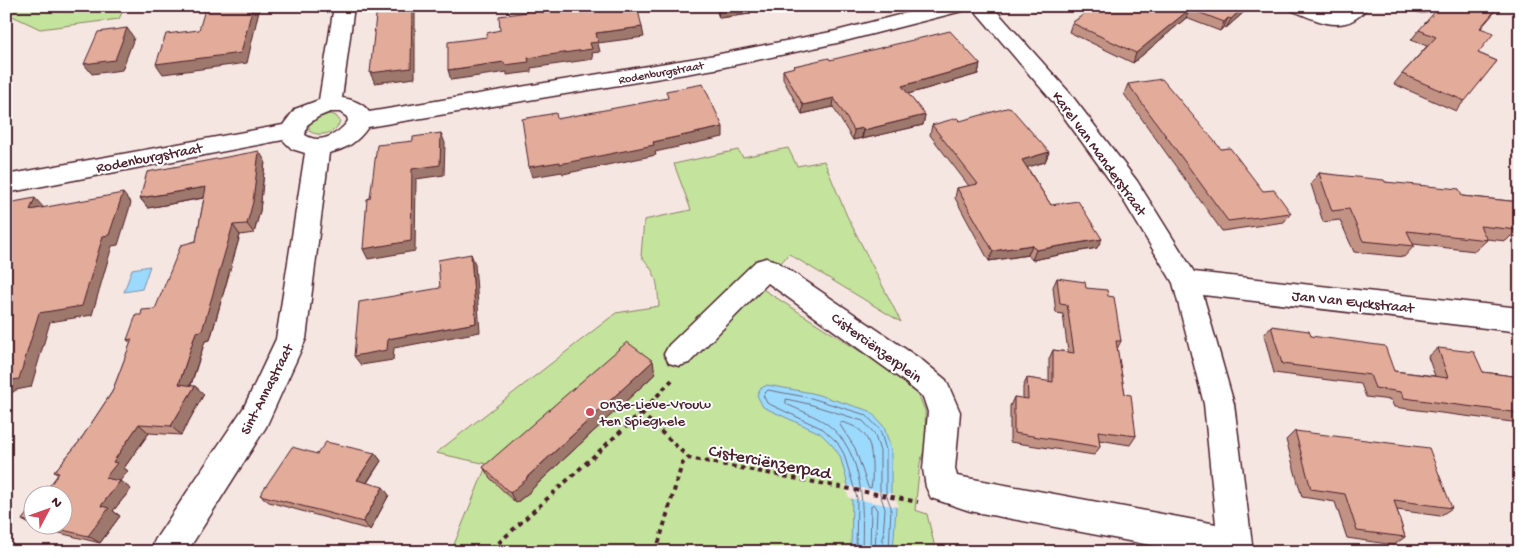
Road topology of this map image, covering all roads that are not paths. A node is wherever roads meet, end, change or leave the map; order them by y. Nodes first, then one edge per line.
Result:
1 (344, 6) edge
2 (959, 6) edge
3 (980, 6) edge
4 (1298, 6) edge
5 (1358, 6) edge
6 (330, 105) junction
7 (360, 121) junction
8 (291, 131) junction
9 (318, 147) junction
10 (6, 184) edge
11 (1186, 282) junction
12 (1520, 320) edge
13 (679, 354) road end
14 (1235, 548) edge
15 (167, 552) edge

1 - 6 street
2 - 7 street, Rodenburgstraat
3 - 11 street, Karel van Manderstraat
4 - 5 street
6 - 7 street
6 - 8 street
7 - 9 street
8 - 9 street
8 - 10 street, Rodenburgstraat
9 - 15 street, Sint-Annastraat
11 - 12 street, Jan Van Eyckstraat
11 - 14 street, Karel van Manderstraat
13 - 14 street, Cisterciënzerplein

